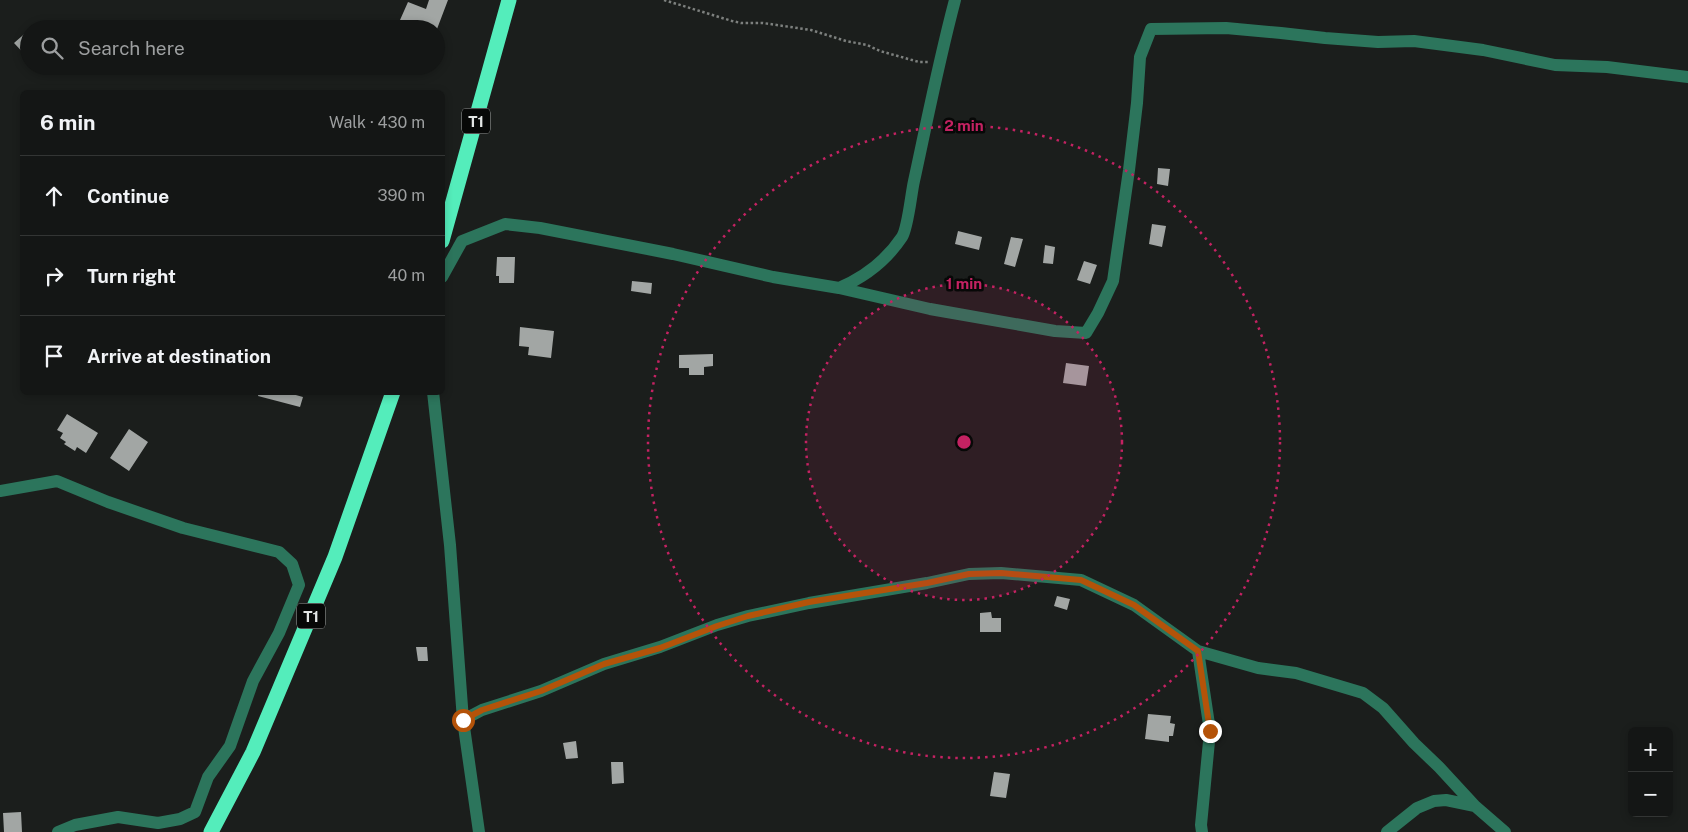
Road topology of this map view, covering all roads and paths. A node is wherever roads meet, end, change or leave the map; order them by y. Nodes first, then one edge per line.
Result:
1 (509, 0) edge
2 (664, 0) edge
3 (956, 0) edge
4 (940, 60) junction
5 (1688, 77) edge
6 (445, 230) edge
7 (445, 272) edge
8 (839, 288) junction
9 (392, 395) edge
10 (433, 395) edge
11 (0, 491) edge
12 (1198, 651) junction
13 (463, 720) junction
14 (1475, 806) junction
15 (58, 832) edge
16 (211, 832) edge
17 (480, 832) edge
18 (1202, 832) edge
19 (1386, 832) edge
20 (1505, 832) edge

1 - 6 highway, T1
2 - 4 path
3 - 4 street
4 - 8 street
5 - 8 street
7 - 8 street
9 - 16 highway, T1
10 - 13 street
11 - 15 street
12 - 13 street
12 - 14 street
12 - 18 street
13 - 17 street
14 - 19 street
14 - 20 street

